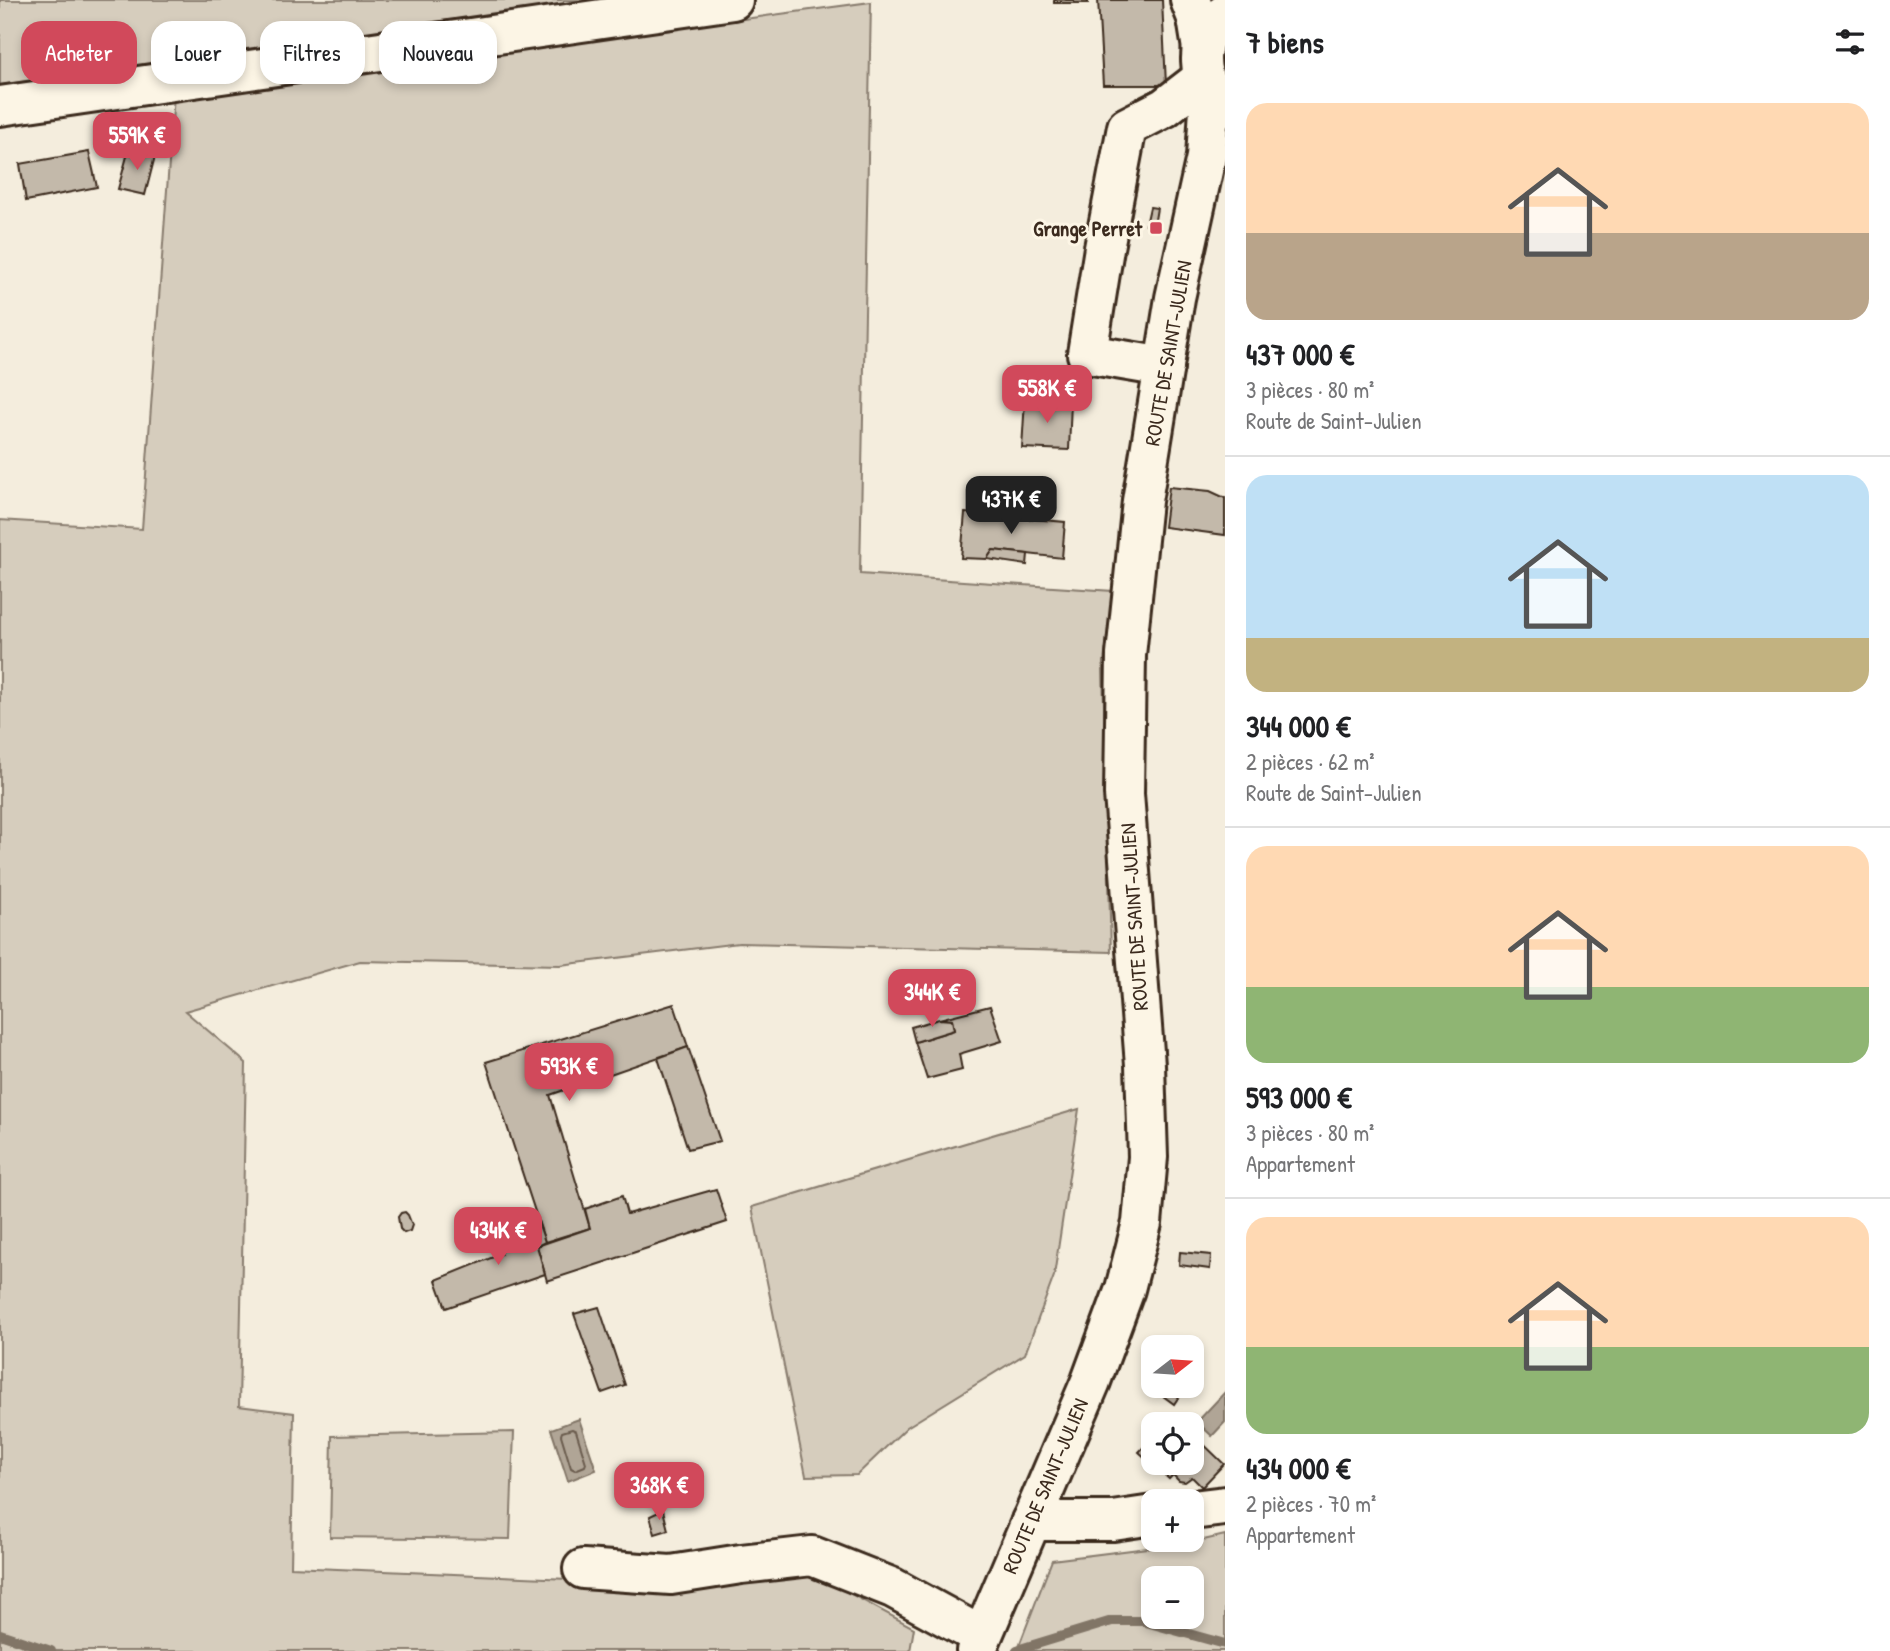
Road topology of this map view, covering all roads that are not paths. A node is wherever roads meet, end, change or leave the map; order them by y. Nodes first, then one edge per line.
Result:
1 (733, 0) edge
2 (1209, 45) edge
3 (0, 106) edge
4 (1216, 149) edge
5 (1164, 368) junction
6 (1225, 1506) edge
7 (1204, 1509) edge
8 (1141, 1517) edge
9 (1031, 1521) junction
10 (583, 1569) dead end
11 (979, 1643) edge

1 - 3 main road
2 - 4 main road, ROUTE DE SAINT-JULIEN
2 - 5 main road
4 - 5 main road, ROUTE DE SAINT-JULIEN
5 - 9 main road, ROUTE DE SAINT-JULIEN
6 - 7 main road
8 - 9 main road
9 - 11 main road, ROUTE DE SAINT-JULIEN
10 - 11 main road

